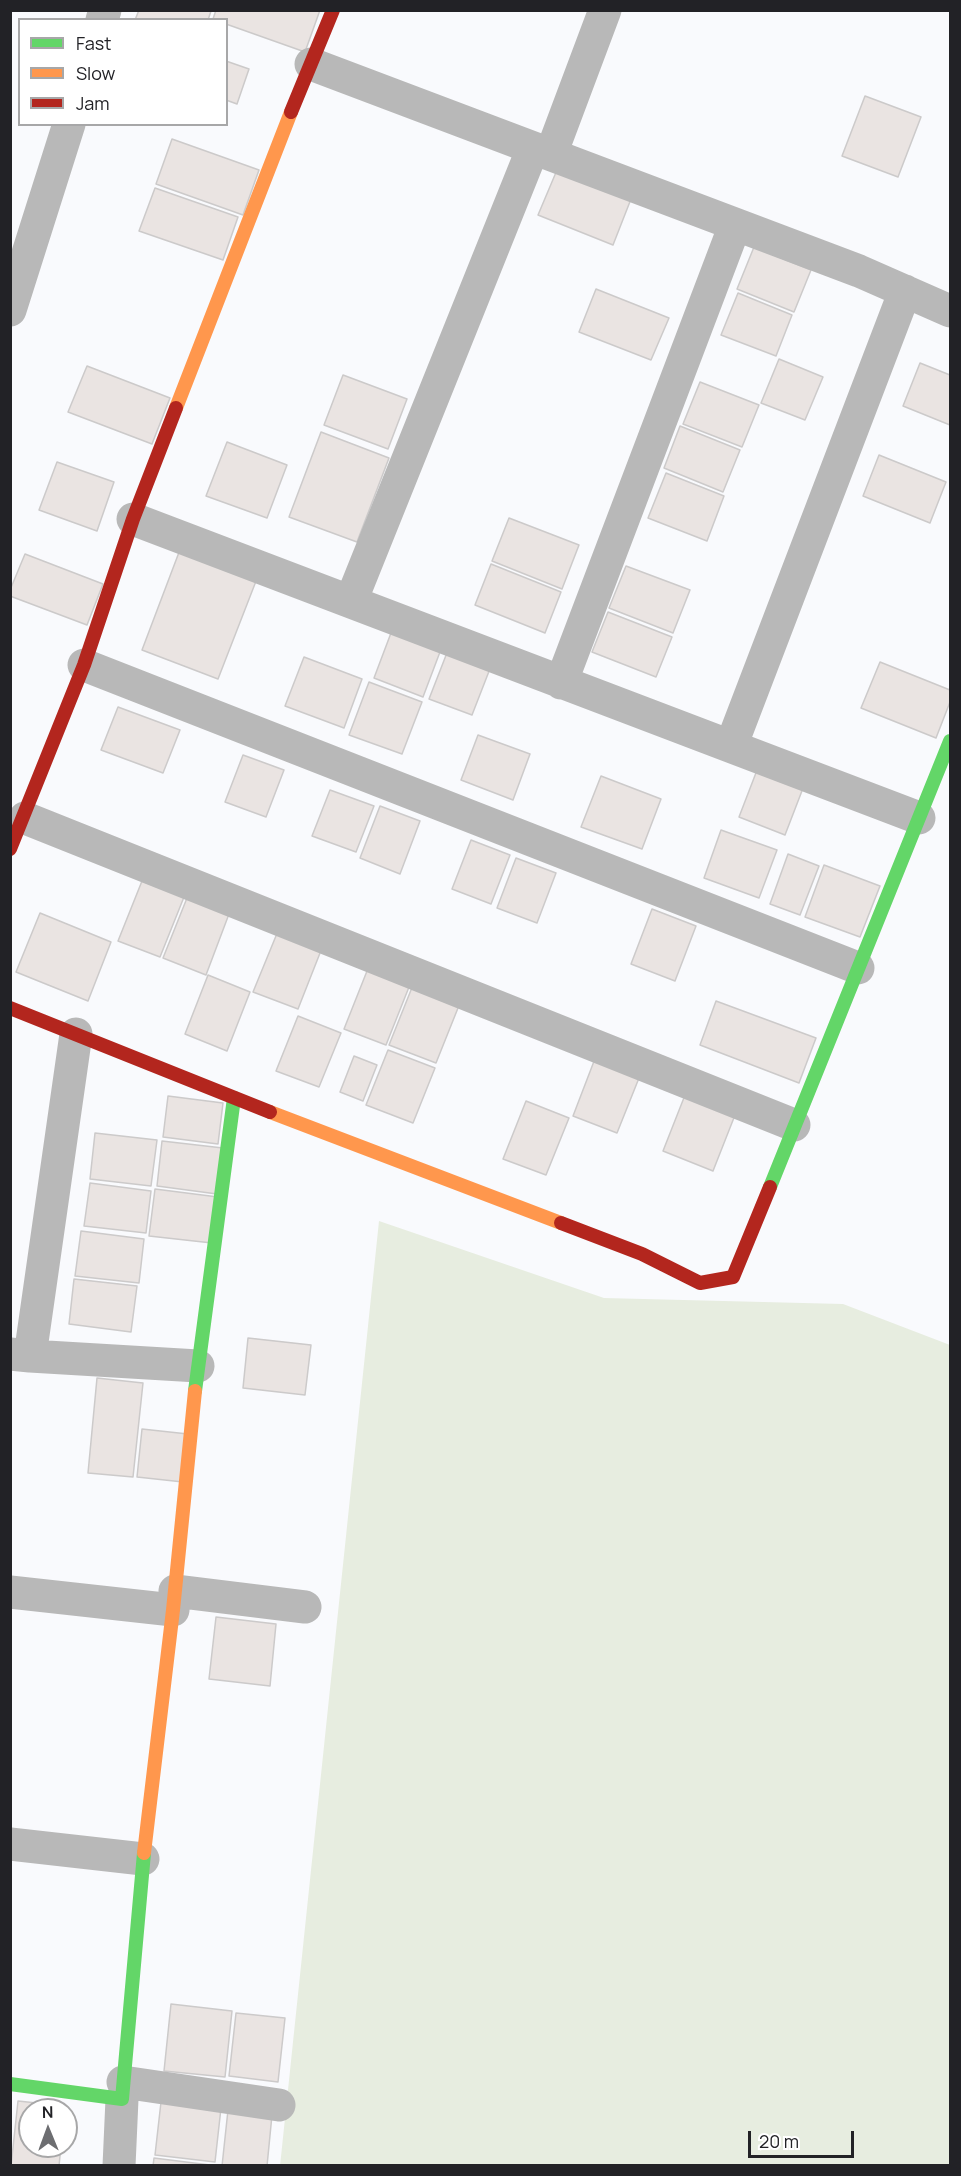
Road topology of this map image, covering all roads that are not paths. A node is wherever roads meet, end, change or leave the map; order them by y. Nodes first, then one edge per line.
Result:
1 (333, 10) edge
2 (605, 10) edge
3 (311, 64) junction
4 (68, 126) edge
5 (542, 151) junction
6 (735, 225) junction
7 (905, 291) junction
8 (10, 309) edge
9 (951, 311) edge
10 (133, 519) junction
11 (351, 601) junction
12 (84, 665) junction
13 (561, 683) junction
14 (951, 741) edge
15 (731, 746) junction
16 (25, 818) junction
17 (919, 818) junction
18 (10, 849) edge
19 (858, 968) junction
20 (10, 1008) edge
21 (76, 1034) junction
22 (234, 1098) junction
23 (794, 1125) junction
24 (20, 1355) edge
25 (198, 1366) junction
26 (10, 1592) edge
27 (174, 1600) junction
28 (304, 1607) dead end
29 (10, 1844) edge
30 (143, 1859) junction
31 (10, 2084) edge
32 (122, 2090) junction
33 (279, 2105) dead end
34 (119, 2166) edge

1 - 3 street
2 - 5 street
3 - 5 street
3 - 10 street
4 - 8 street
5 - 6 street
5 - 11 street
6 - 7 street
6 - 13 street
7 - 9 street
7 - 15 street
10 - 11 street
10 - 12 street
11 - 13 street
12 - 16 street
12 - 19 street
13 - 15 street
14 - 17 street
15 - 17 street
16 - 18 street
16 - 23 street
17 - 19 street
19 - 23 street
20 - 21 street
21 - 22 street
21 - 24 street
22 - 23 street
22 - 25 street
24 - 25 street
25 - 27 street
26 - 27 street
27 - 28 street
27 - 30 street
29 - 30 street
30 - 32 street
31 - 32 street
32 - 33 street
32 - 34 street

